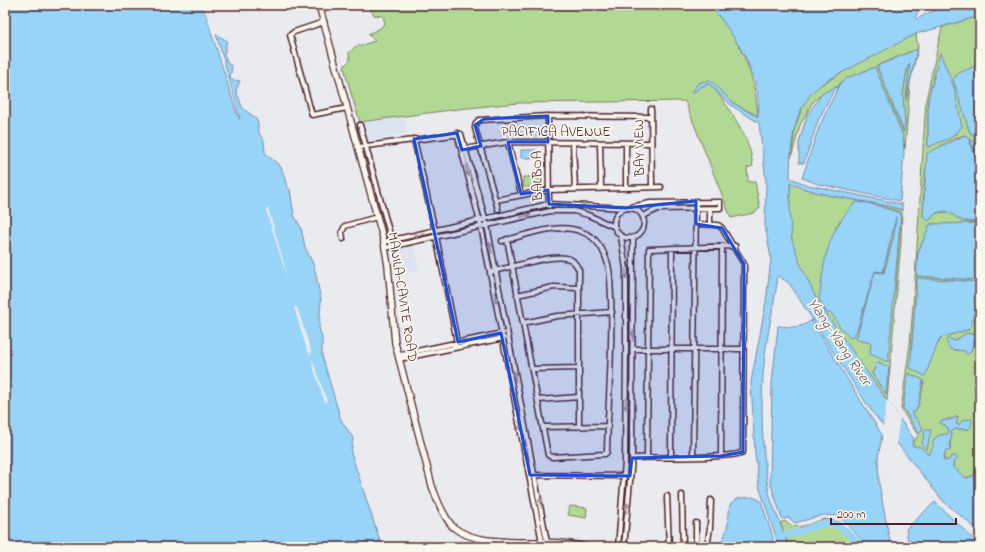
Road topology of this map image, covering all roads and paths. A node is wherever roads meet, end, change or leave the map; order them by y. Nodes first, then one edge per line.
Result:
1 (319, 5) edge
2 (324, 22) junction
3 (347, 108) junction
4 (651, 109) dead end
5 (548, 116) junction
6 (651, 117) junction
7 (360, 125) dead end
8 (414, 139) junction
9 (508, 142) junction
10 (548, 142) junction
11 (573, 143) junction
12 (600, 143) junction
13 (626, 143) junction
14 (651, 143) junction
15 (366, 145) junction
16 (481, 146) junction
17 (358, 147) junction
18 (464, 149) junction
19 (652, 187) junction
20 (661, 187) dead end
21 (601, 188) junction
22 (626, 188) junction
23 (575, 189) junction
24 (548, 190) junction
25 (521, 194) junction
26 (496, 200) junction
27 (696, 201) junction
28 (549, 204) junction
29 (625, 208) junction
30 (631, 208) junction
31 (696, 208) junction
32 (710, 208) junction
33 (498, 209) dead end
34 (550, 211) junction
35 (643, 216) junction
36 (377, 217) junction
37 (486, 219) junction
38 (479, 221) junction
39 (696, 224) junction
40 (710, 224) junction
41 (487, 225) junction
42 (481, 226) junction
43 (615, 227) junction
44 (435, 231) junction
45 (621, 236) junction
46 (436, 237) junction
47 (633, 238) junction
48 (343, 239) dead end
49 (508, 239) junction
50 (502, 240) dead end
51 (391, 241) junction
52 (384, 245) junction
53 (393, 246) junction
54 (722, 246) junction
55 (734, 246) junction
56 (696, 247) junction
57 (672, 248) junction
58 (512, 267) junction
59 (496, 271) junction
60 (490, 272) junction
61 (579, 288) junction
62 (517, 295) junction
63 (612, 312) junction
64 (626, 312) junction
65 (632, 312) junction
66 (579, 315) junction
67 (523, 323) junction
68 (507, 332) junction
69 (501, 334) junction
70 (508, 338) junction
71 (502, 339) junction
72 (458, 344) junction
73 (633, 349) junction
74 (648, 349) junction
75 (672, 349) junction
76 (744, 349) junction
77 (695, 350) junction
78 (722, 350) junction
79 (398, 357) junction
80 (579, 368) junction
81 (533, 369) junction
82 (579, 397) junction
83 (538, 400) junction
84 (579, 426) junction
85 (608, 426) junction
86 (543, 427) junction
87 (694, 456) junction
88 (721, 456) junction
89 (647, 457) junction
90 (671, 457) junction
91 (632, 458) junction
92 (530, 475) junction
93 (535, 475) junction
94 (624, 476) junction
95 (630, 476) junction
96 (682, 495) dead end
97 (667, 496) dead end
98 (711, 500) dead end
99 (696, 523) dead end
100 (545, 542) junction
101 (488, 543) junction
102 (483, 547) edge
103 (585, 547) edge
104 (618, 547) edge
105 (624, 547) edge
106 (669, 547) edge
107 (683, 547) edge
108 (696, 547) edge
109 (708, 547) edge

1 - 2 main road, MANILA-CAVITE ROAD
2 - 3 main road, MANILA-CAVITE ROAD
2 - 3 street
3 - 17 main road, MANILA-CAVITE ROAD
4 - 6 street, BAY VIEW
5 - 6 street
5 - 10 street, BALBOA
5 - 16 street
6 - 14 street, BAY VIEW
7 - 15 street
8 - 15 street
8 - 18 street
8 - 44 street
9 - 10 street, PACIFICA AVENUE
9 - 16 street, PACIFICA AVENUE
9 - 25 street
10 - 11 street, PACIFICA AVENUE
10 - 24 street, BALBOA
11 - 12 street, PACIFICA AVENUE
11 - 23 street
12 - 13 street, PACIFICA AVENUE
12 - 21 street
13 - 14 street, PACIFICA AVENUE
13 - 22 street
14 - 19 street, BAY VIEW
15 - 17 street
15 - 51 street
16 - 18 street, PACIFICA AVENUE
16 - 26 street
17 - 36 main road, MANILA-CAVITE ROAD
18 - 37 street
18 -> 38 street
19 - 20 street
19 - 22 street
21 - 22 street
21 - 23 street
23 - 24 street
24 - 25 street
24 - 28 street, BALBOA
25 - 26 street
26 - 33 street
27 -> 30 street
27 - 31 street
27 - 32 street
29 -> 28 street
28 - 34 street, BALBOA
28 - 37 street
29 - 30 street
29 - 43 street
30 - 35 street
31 - 32 street
31 - 35 street
31 - 39 street
32 - 40 street
41 -> 34 street
34 - 43 street
35 - 47 street
36 - 48 street
36 - 52 main road, MANILA-CAVITE ROAD
37 - 38 street
37 - 41 street
38 - 42 street
38 - 44 street
39 - 40 street
39 - 56 street
40 - 55 street
41 - 42 street
59 -> 41 street
42 - 46 street
42 - 60 street
43 - 45 street
44 - 46 street
44 -> 51 street
45 - 47 street
45 -> 64 street
46 - 53 street
46 - 72 street
47 - 65 street
49 - 50 street
49 - 58 street
49 - 63 street
51 - 52 street
51 - 53 street
52 - 53 street
52 - 79 main road, MANILA-CAVITE ROAD
54 - 55 street
54 - 56 street
54 - 78 street
55 - 76 street
56 - 57 street
56 - 77 street
57 - 74 street
57 - 75 street
58 - 59 street
58 - 61 street
58 - 62 street
59 - 60 street
59 - 68 street
60 -> 69 street
61 - 62 street
61 - 66 street
62 - 67 street
63 - 66 street
63 - 85 street
64 - 65 street
64 -> 94 street
73 -> 65 street
66 - 67 street
66 - 80 street
67 - 81 street
68 - 69 street
68 - 70 street
69 - 71 street
69 - 72 street
70 - 71 street
93 -> 70 street
71 - 72 street
71 -> 92 street
72 - 79 street
73 - 74 street
73 - 91 street
74 - 75 street
74 - 89 street
75 - 77 street
75 - 90 street
76 - 78 street
76 - 88 street
77 - 78 street
77 - 87 street
78 - 88 street
79 - 101 main road, MANILA-CAVITE ROAD
80 - 81 street
80 - 82 street
81 - 83 street
82 - 83 street
82 - 84 street
83 - 86 street
84 - 85 street
84 - 86 street
85 - 86 street
87 - 88 street
87 - 90 street
89 - 90 street
89 - 91 street
91 - 95 street
92 - 93 street
92 - 100 street
93 - 94 street
100 -> 93 street
94 - 95 street
94 - 104 street
105 -> 95 street
96 - 107 street
97 - 106 street
98 - 109 street
99 - 108 street
100 - 101 main road, MANILA-CAVITE ROAD
100 - 103 main road, MANILA-CAVITE ROAD
101 - 102 street

